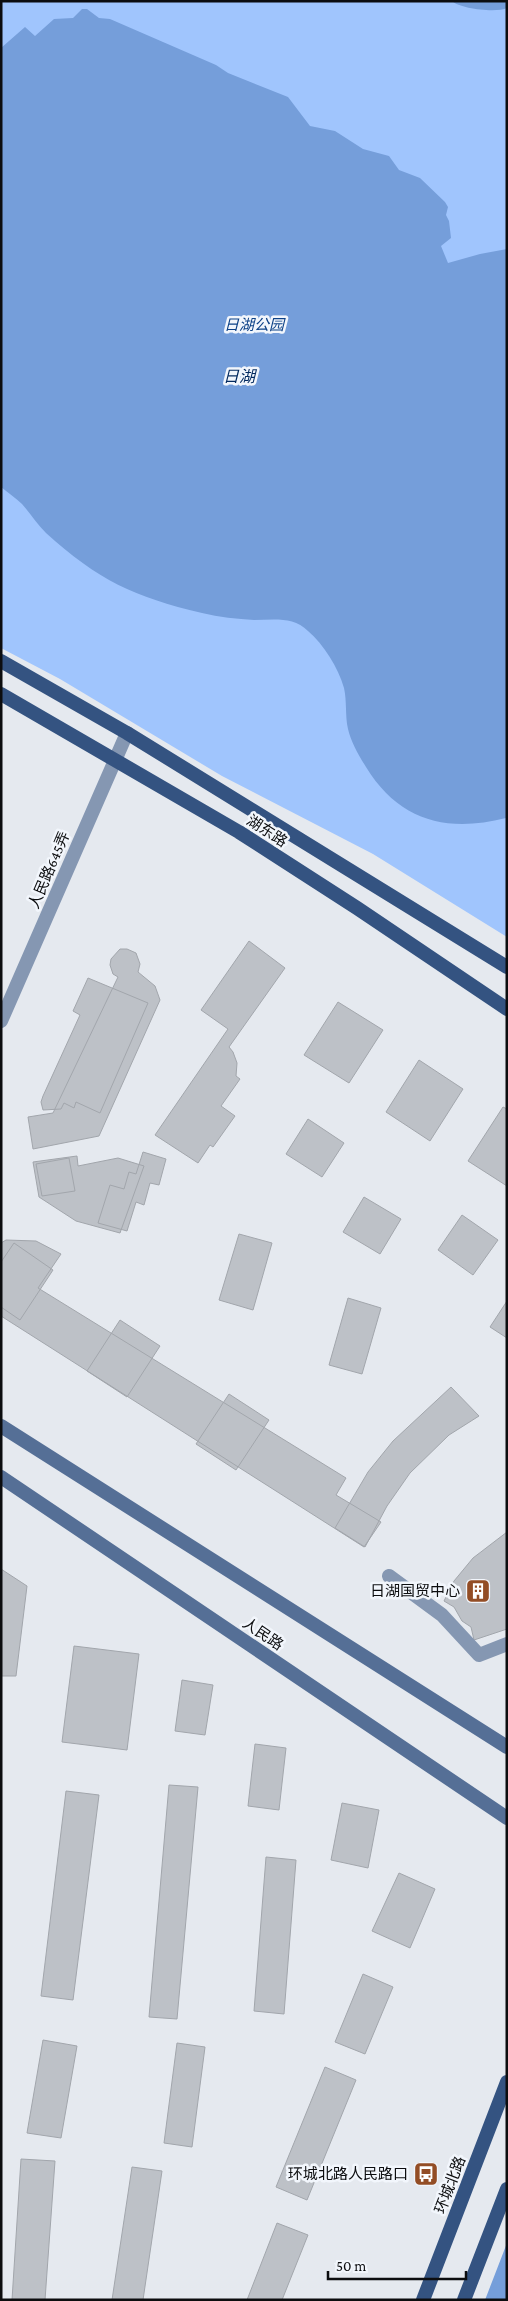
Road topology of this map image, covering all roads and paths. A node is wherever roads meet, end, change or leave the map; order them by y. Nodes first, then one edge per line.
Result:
1 (1, 662) edge
2 (1, 694) edge
3 (127, 733) junction
4 (115, 759) junction
5 (507, 967) edge
6 (507, 1009) edge
7 (1, 1021) edge
8 (1, 1426) edge
9 (1, 1477) edge
10 (389, 1576) dead end
11 (507, 1644) edge
12 (507, 1747) edge
13 (507, 1818) edge
14 (507, 2082) edge
15 (507, 2189) edge
16 (423, 2300) edge
17 (464, 2300) edge

1 - 3 main road, 湖东路
2 - 4 main road, 湖东路
3 - 4 street, 人民路645弄
3 - 5 main road, 湖东路
4 - 6 main road, 湖东路
4 - 7 street, 人民路645弄
8 - 12 main road
9 - 13 main road, 人民路
10 - 11 street
14 - 16 main road, 环城北路
15 - 17 main road

